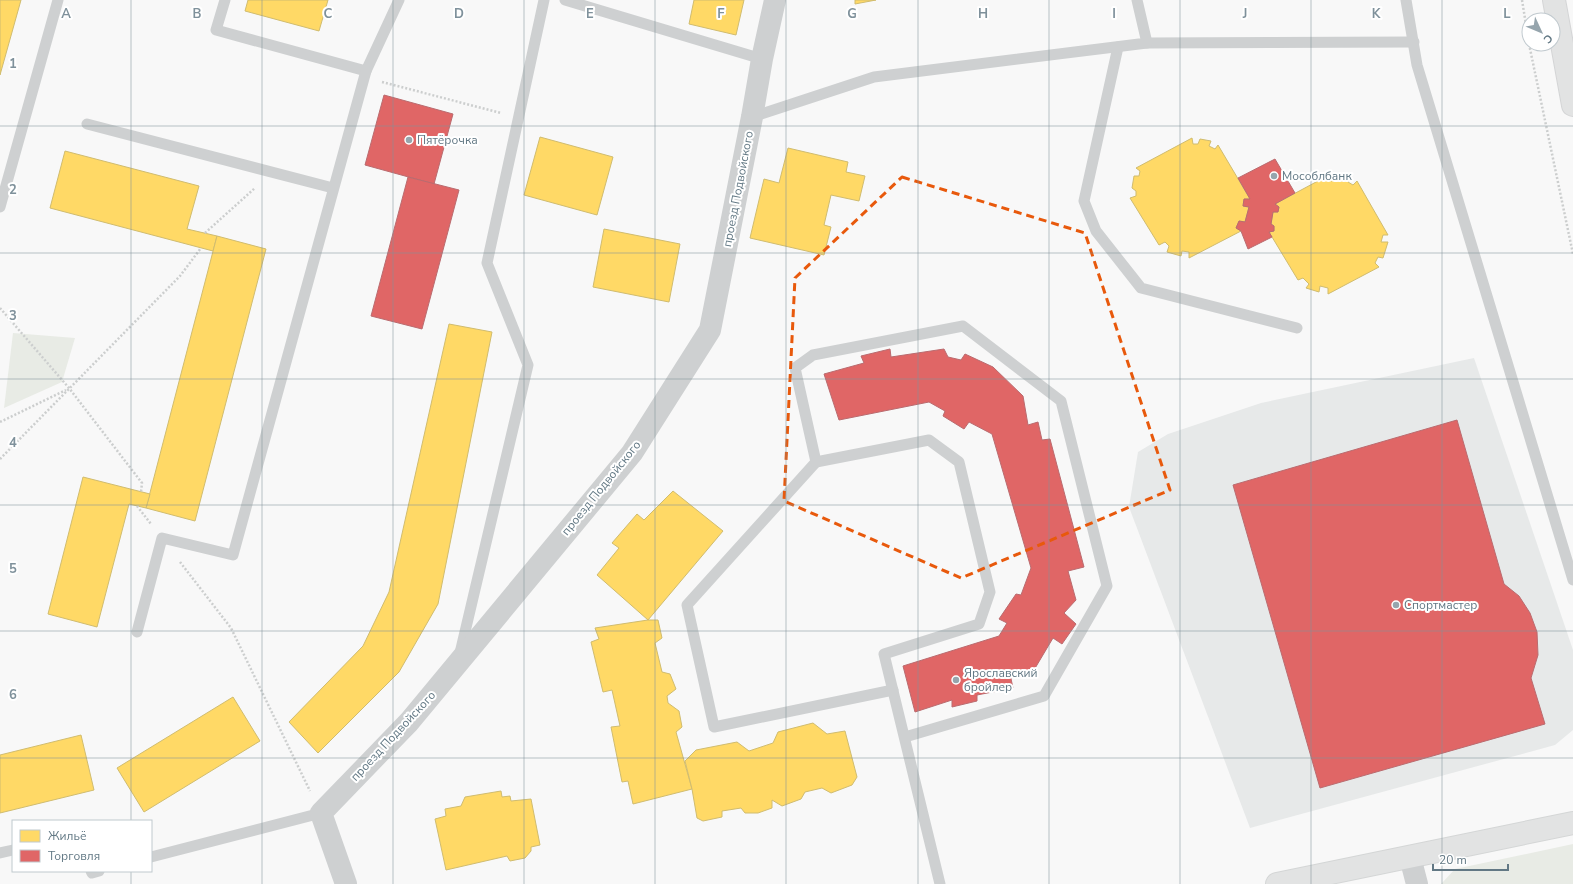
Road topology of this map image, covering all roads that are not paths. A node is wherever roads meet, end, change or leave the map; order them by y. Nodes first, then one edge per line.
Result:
1 (58, 0) edge
2 (225, 0) edge
3 (399, 0) edge
4 (544, 0) edge
5 (564, 0) edge
6 (775, 0) edge
7 (1137, 0) edge
8 (1406, 0) edge
9 (1554, 0) edge
10 (1414, 42) junction
11 (1147, 43) junction
12 (1118, 47) junction
13 (762, 59) junction
14 (366, 71) junction
15 (1573, 105) edge
16 (752, 117) junction
17 (87, 124) dead end
18 (333, 188) junction
19 (0, 207) edge
20 (1297, 328) dead end
21 (816, 462) junction
22 (1573, 580) edge
23 (137, 632) dead end
24 (458, 663) junction
25 (893, 690) junction
26 (905, 737) junction
27 (321, 813) junction
28 (1573, 823) edge
29 (12, 850) edge
30 (0, 853) edge
31 (152, 857) edge
32 (1410, 857) junction
33 (346, 884) edge
34 (940, 884) edge
35 (1277, 884) edge
36 (1417, 884) edge

1 - 19 lane
2 - 14 lane
3 - 14 lane
4 - 24 lane
5 - 13 lane
6 - 13 street, проезд Подвойского
7 - 11 lane
8 - 10 lane
9 - 15 street
10 - 11 lane
10 - 22 lane
11 - 12 lane
12 - 16 lane
12 - 20 lane
13 - 16 street, проезд Подвойского
14 - 18 lane
16 - 24 street, проезд Подвойского
17 - 18 lane
18 - 23 lane
21 - 25 lane
21 - 25 lane
21 - 26 lane
24 - 27 street, проезд Подвойского
25 - 26 lane
26 - 34 lane
27 - 31 lane
27 - 33 street
28 - 32 street
29 - 30 lane
32 - 35 street
32 - 36 street

